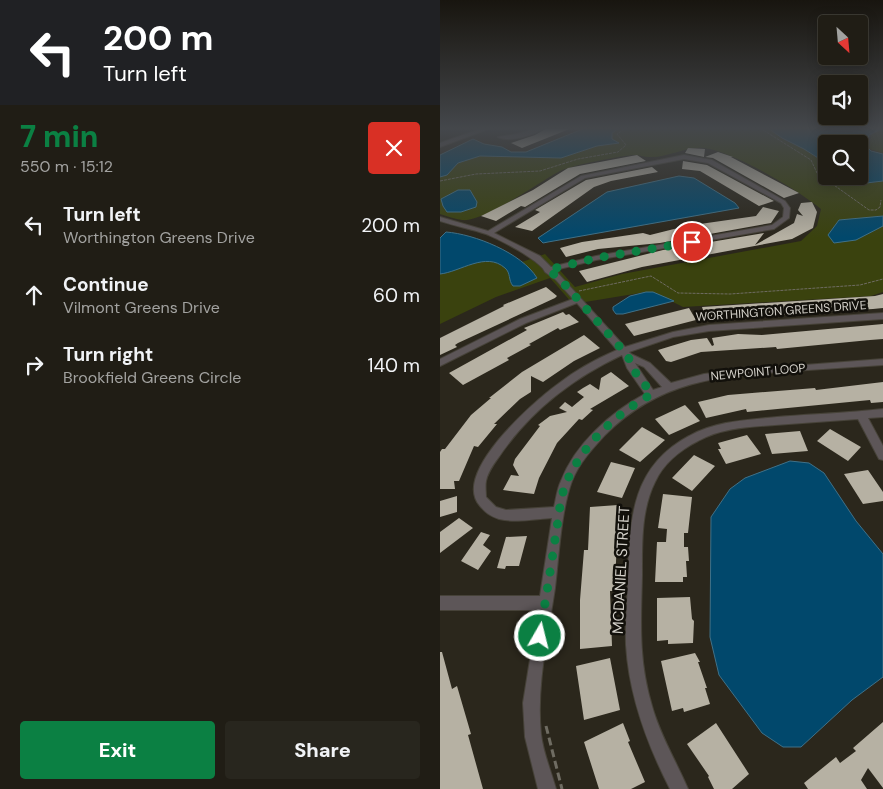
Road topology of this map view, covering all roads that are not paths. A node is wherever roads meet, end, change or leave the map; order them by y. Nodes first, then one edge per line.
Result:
1 (645, 165) edge
2 (717, 165) edge
3 (440, 219) edge
4 (489, 233) junction
5 (548, 270) junction
6 (578, 300) junction
7 (883, 316) edge
8 (626, 353) junction
9 (883, 362) edge
10 (440, 363) edge
11 (669, 387) junction
12 (652, 394) junction
13 (883, 413) edge
14 (861, 415) junction
15 (883, 456) edge
16 (559, 512) junction
17 (440, 603) edge
18 (545, 603) junction
19 (547, 789) edge
20 (679, 789) edge

1 - 4 street
2 - 5 street
3 - 4 street
4 - 5 street
5 - 6 street
6 - 8 street
6 - 10 street
7 - 8 street, WORTHINGTON GREENS DRIVE
8 - 11 street
8 - 12 street
8 - 16 street, WORTHINGTON GREENS DRIVE
9 - 11 street, NEWPOINT LOOP
11 - 12 street, NEWPOINT LOOP
12 - 16 street, NEWPOINT LOOP
13 - 14 street, MCDANIEL STREET
14 - 15 street
14 - 20 street, MCDANIEL STREET
16 - 18 street, NEWPOINT LOOP
17 - 18 street
18 - 19 street, NEWPOINT LOOP

